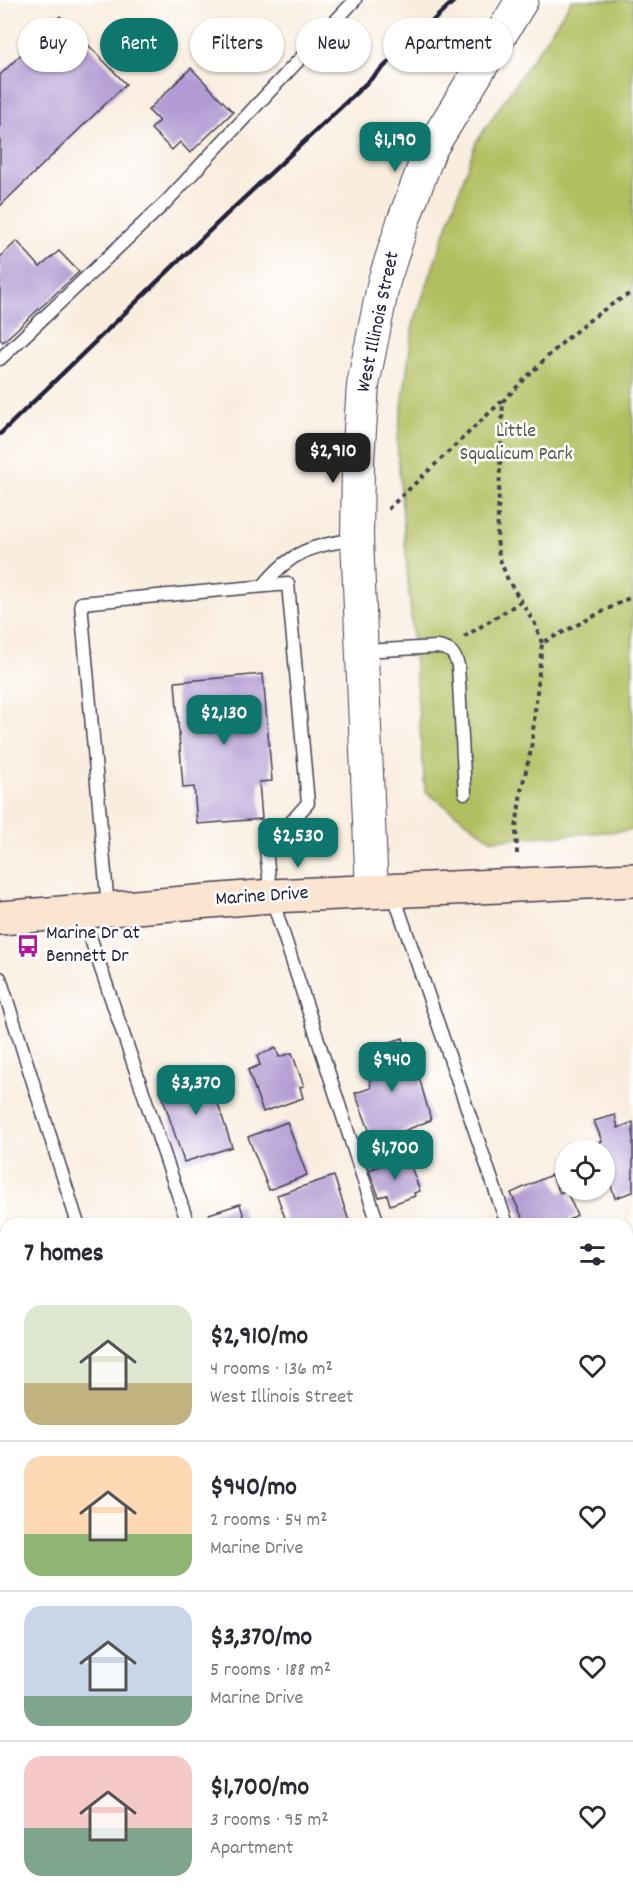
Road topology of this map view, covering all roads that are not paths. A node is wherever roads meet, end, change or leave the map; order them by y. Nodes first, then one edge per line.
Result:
1 (355, 0) edge
2 (522, 0) edge
3 (0, 359) edge
4 (357, 538) junction
5 (263, 586) junction
6 (362, 652) junction
7 (465, 793) dead end
8 (633, 880) edge
9 (382, 891) junction
10 (272, 896) junction
11 (95, 910) junction
12 (0, 918) edge
13 (0, 978) edge
14 (76, 1218) edge
15 (186, 1218) edge
16 (376, 1218) edge
17 (505, 1218) edge

1 - 3 lane
2 - 4 street, West Illinois Street
4 - 5 lane
4 - 6 street, West Illinois Street
5 - 10 lane
5 - 11 lane
6 - 7 lane
6 - 9 street, West Illinois Street
8 - 9 main road, Marine Drive
9 - 10 main road, Marine Drive
9 - 17 lane
10 - 11 main road, Marine Drive
10 - 16 lane
11 - 12 main road, Marine Drive
11 - 15 lane
13 - 14 lane

